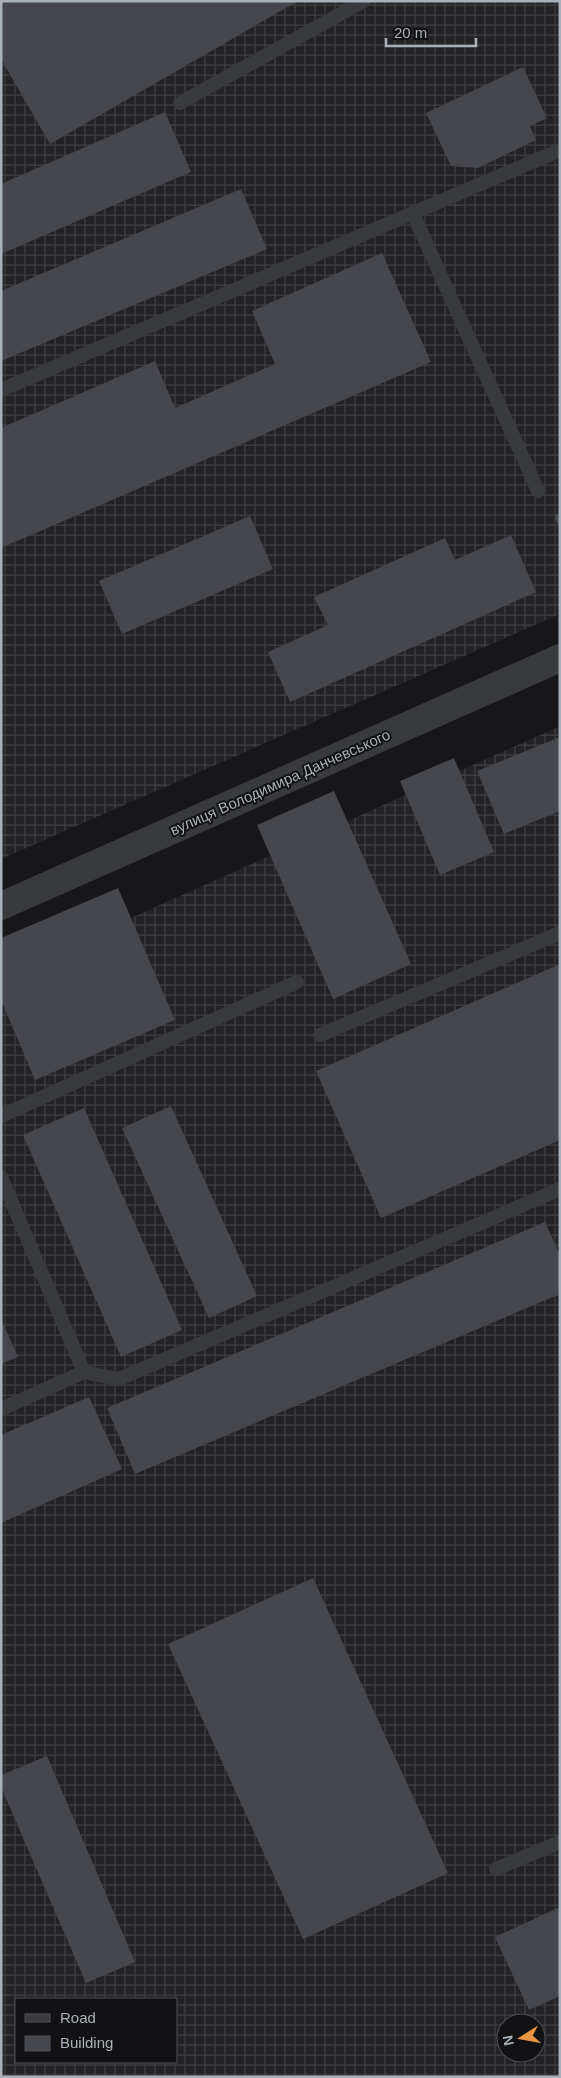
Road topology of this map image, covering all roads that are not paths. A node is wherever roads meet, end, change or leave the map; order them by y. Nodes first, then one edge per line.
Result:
1 (364, 1) edge
2 (180, 103) dead end
3 (560, 150) edge
4 (413, 214) junction
5 (1, 390) edge
6 (538, 491) dead end
7 (560, 658) edge
8 (1, 906) edge
9 (560, 933) edge
10 (297, 982) dead end
11 (320, 1035) dead end
12 (1, 1116) edge
13 (1, 1178) edge
14 (560, 1188) edge
15 (84, 1372) junction
16 (1, 1409) edge
17 (560, 1842) edge
18 (496, 1869) dead end

1 - 2 lane
3 - 4 lane
4 - 5 lane
4 - 6 lane
7 - 8 street, вулиця Володимира Данчевського
9 - 11 lane
10 - 12 lane
13 - 15 lane
14 - 15 lane
15 - 16 lane
17 - 18 lane

